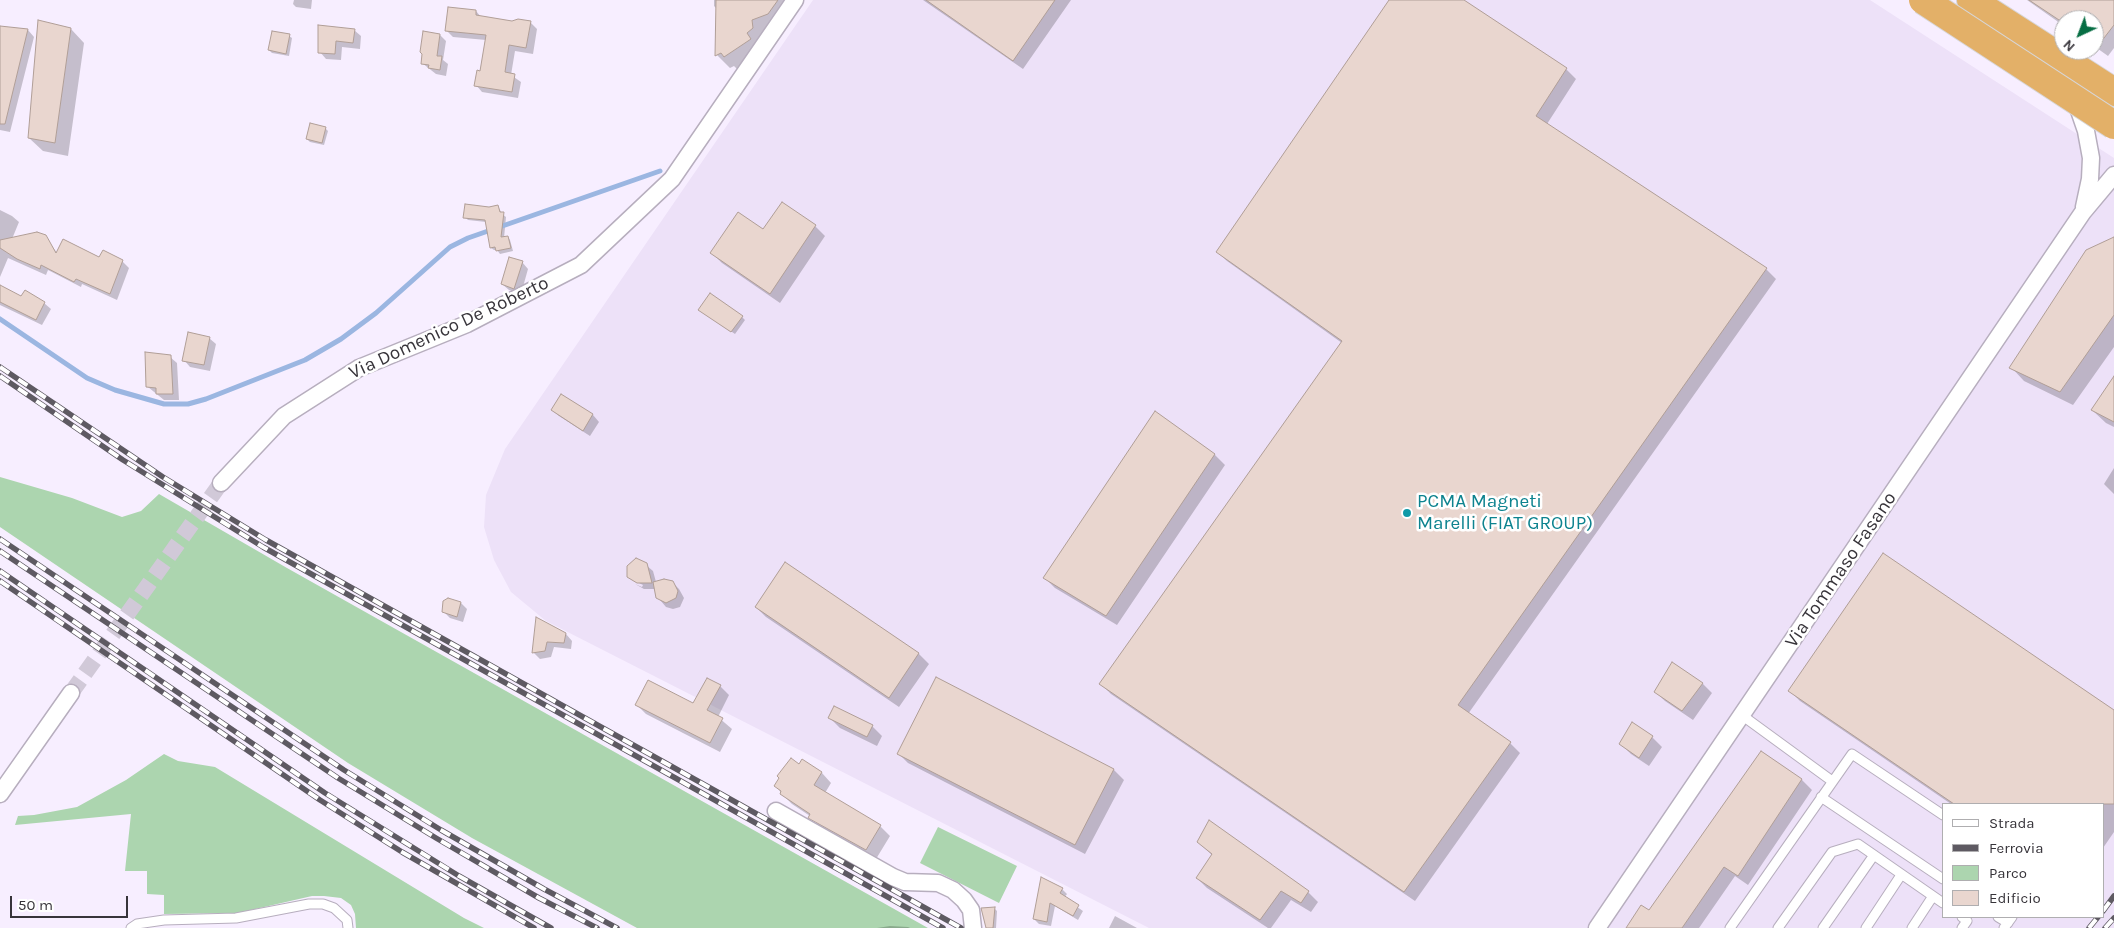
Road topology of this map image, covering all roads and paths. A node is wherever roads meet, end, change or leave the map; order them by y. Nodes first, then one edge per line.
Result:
1 (795, 0) edge
2 (1922, 0) edge
3 (1941, 0) edge
4 (1971, 0) edge
5 (2070, 83) junction
6 (2114, 92) edge
7 (2114, 112) edge
8 (2114, 125) edge
9 (2114, 175) edge
10 (2083, 212) junction
11 (220, 484) tunnel mouth
12 (71, 693) tunnel mouth
13 (1742, 716) junction
14 (1832, 781) junction
15 (0, 794) edge
16 (1821, 797) junction
17 (776, 811) dead end
18 (1942, 814) edge
19 (1874, 855) junction
20 (1902, 874) junction
21 (1942, 878) edge
22 (1933, 896) junction
23 (1942, 902) edge
24 (1963, 918) edge
25 (973, 925) edge
26 (131, 928) edge
27 (348, 928) edge
28 (1597, 928) edge
29 (1730, 928) edge
30 (1778, 928) edge
31 (1823, 928) edge
32 (1866, 928) edge
33 (1912, 928) edge
34 (1962, 928) edge

1 - 11 street, Via Domenico De Roberto
2 - 8 highway, bridge
3 - 5 street
4 - 6 highway
5 - 7 street
5 - 10 street, Via Tommaso Fasano
9 - 10 street, Via Tommaso Fasano
10 - 13 street, Via Tommaso Fasano
12 - 15 street
13 - 14 lane
13 - 28 street, Via Tommaso Fasano
14 - 16 lane
14 - 18 lane
16 - 21 lane
16 - 29 lane
17 - 25 street
19 - 20 lane
19 - 30 lane
19 - 31 lane
20 - 22 lane
20 - 32 lane
22 - 23 lane
22 - 33 lane
24 - 34 lane
26 - 27 lane

